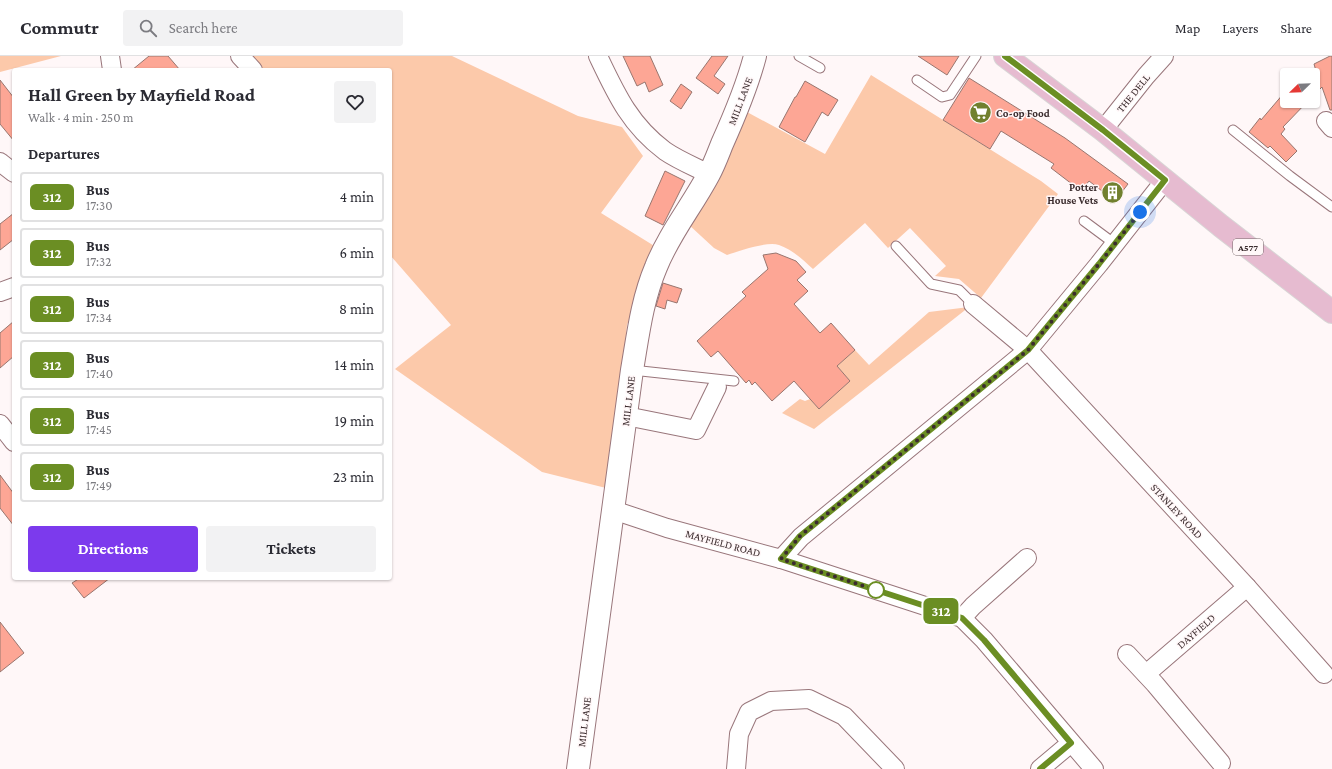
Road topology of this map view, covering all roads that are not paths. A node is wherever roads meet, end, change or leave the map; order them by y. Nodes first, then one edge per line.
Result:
1 (110, 56) edge
2 (240, 56) edge
3 (598, 56) edge
4 (755, 56) edge
5 (799, 56) edge
6 (976, 56) edge
7 (1005, 56) edge
8 (1164, 56) edge
9 (112, 68) edge
10 (251, 68) edge
11 (820, 68) dead end
12 (917, 80) dead end
13 (1103, 130) junction
14 (1233, 130) dead end
15 (0, 162) edge
16 (12, 171) edge
17 (709, 174) junction
18 (1165, 180) junction
19 (1332, 207) edge
20 (1084, 221) dead end
21 (1115, 244) junction
22 (896, 246) dead end
23 (12, 288) edge
24 (0, 292) edge
25 (973, 304) joint
26 (1332, 312) edge
27 (1028, 350) junction
28 (632, 370) junction
29 (734, 381) dead end
30 (717, 387) dead end
31 (626, 416) junction
32 (0, 424) edge
33 (12, 439) edge
34 (613, 510) junction
35 (1027, 558) dead end
36 (781, 559) junction
37 (1247, 587) junction
38 (962, 618) junction
39 (1127, 654) dead end
40 (1146, 674) junction
41 (1324, 674) dead end
42 (1071, 743) junction
43 (1221, 762) dead end
44 (578, 769) edge
45 (736, 769) edge
46 (896, 769) edge
47 (1040, 769) edge
48 (1094, 769) edge

1 - 9 street
2 - 10 street
3 - 17 street
4 - 17 street, MILL LANE
5 - 11 lane
6 - 12 lane
7 - 13 main road, A577
8 - 13 street, THE DELL
13 - 18 main road, A577
14 - 19 lane
15 - 16 street
17 - 28 street, MILL LANE
18 - 21 street
18 - 26 main road, A577
20 - 21 lane
21 - 27 street
22 - 25 lane
23 - 24 street
25 - 27 street, STANLEY ROAD
27 - 36 street
27 - 37 street, STANLEY ROAD
28 - 29 lane
28 - 31 street, MILL LANE
30 - 31 street
31 - 34 street, MILL LANE
32 - 33 street
34 - 36 street, MAYFIELD ROAD
34 - 44 street, MILL LANE
35 - 38 street
36 - 38 street, MAYFIELD ROAD
37 - 40 street, DAYFIELD
37 - 41 street, STANLEY ROAD
38 - 42 street, MAYFIELD ROAD
39 - 40 street
40 - 43 street
42 - 47 street
42 - 48 street, MAYFIELD ROAD
45 - 46 street

